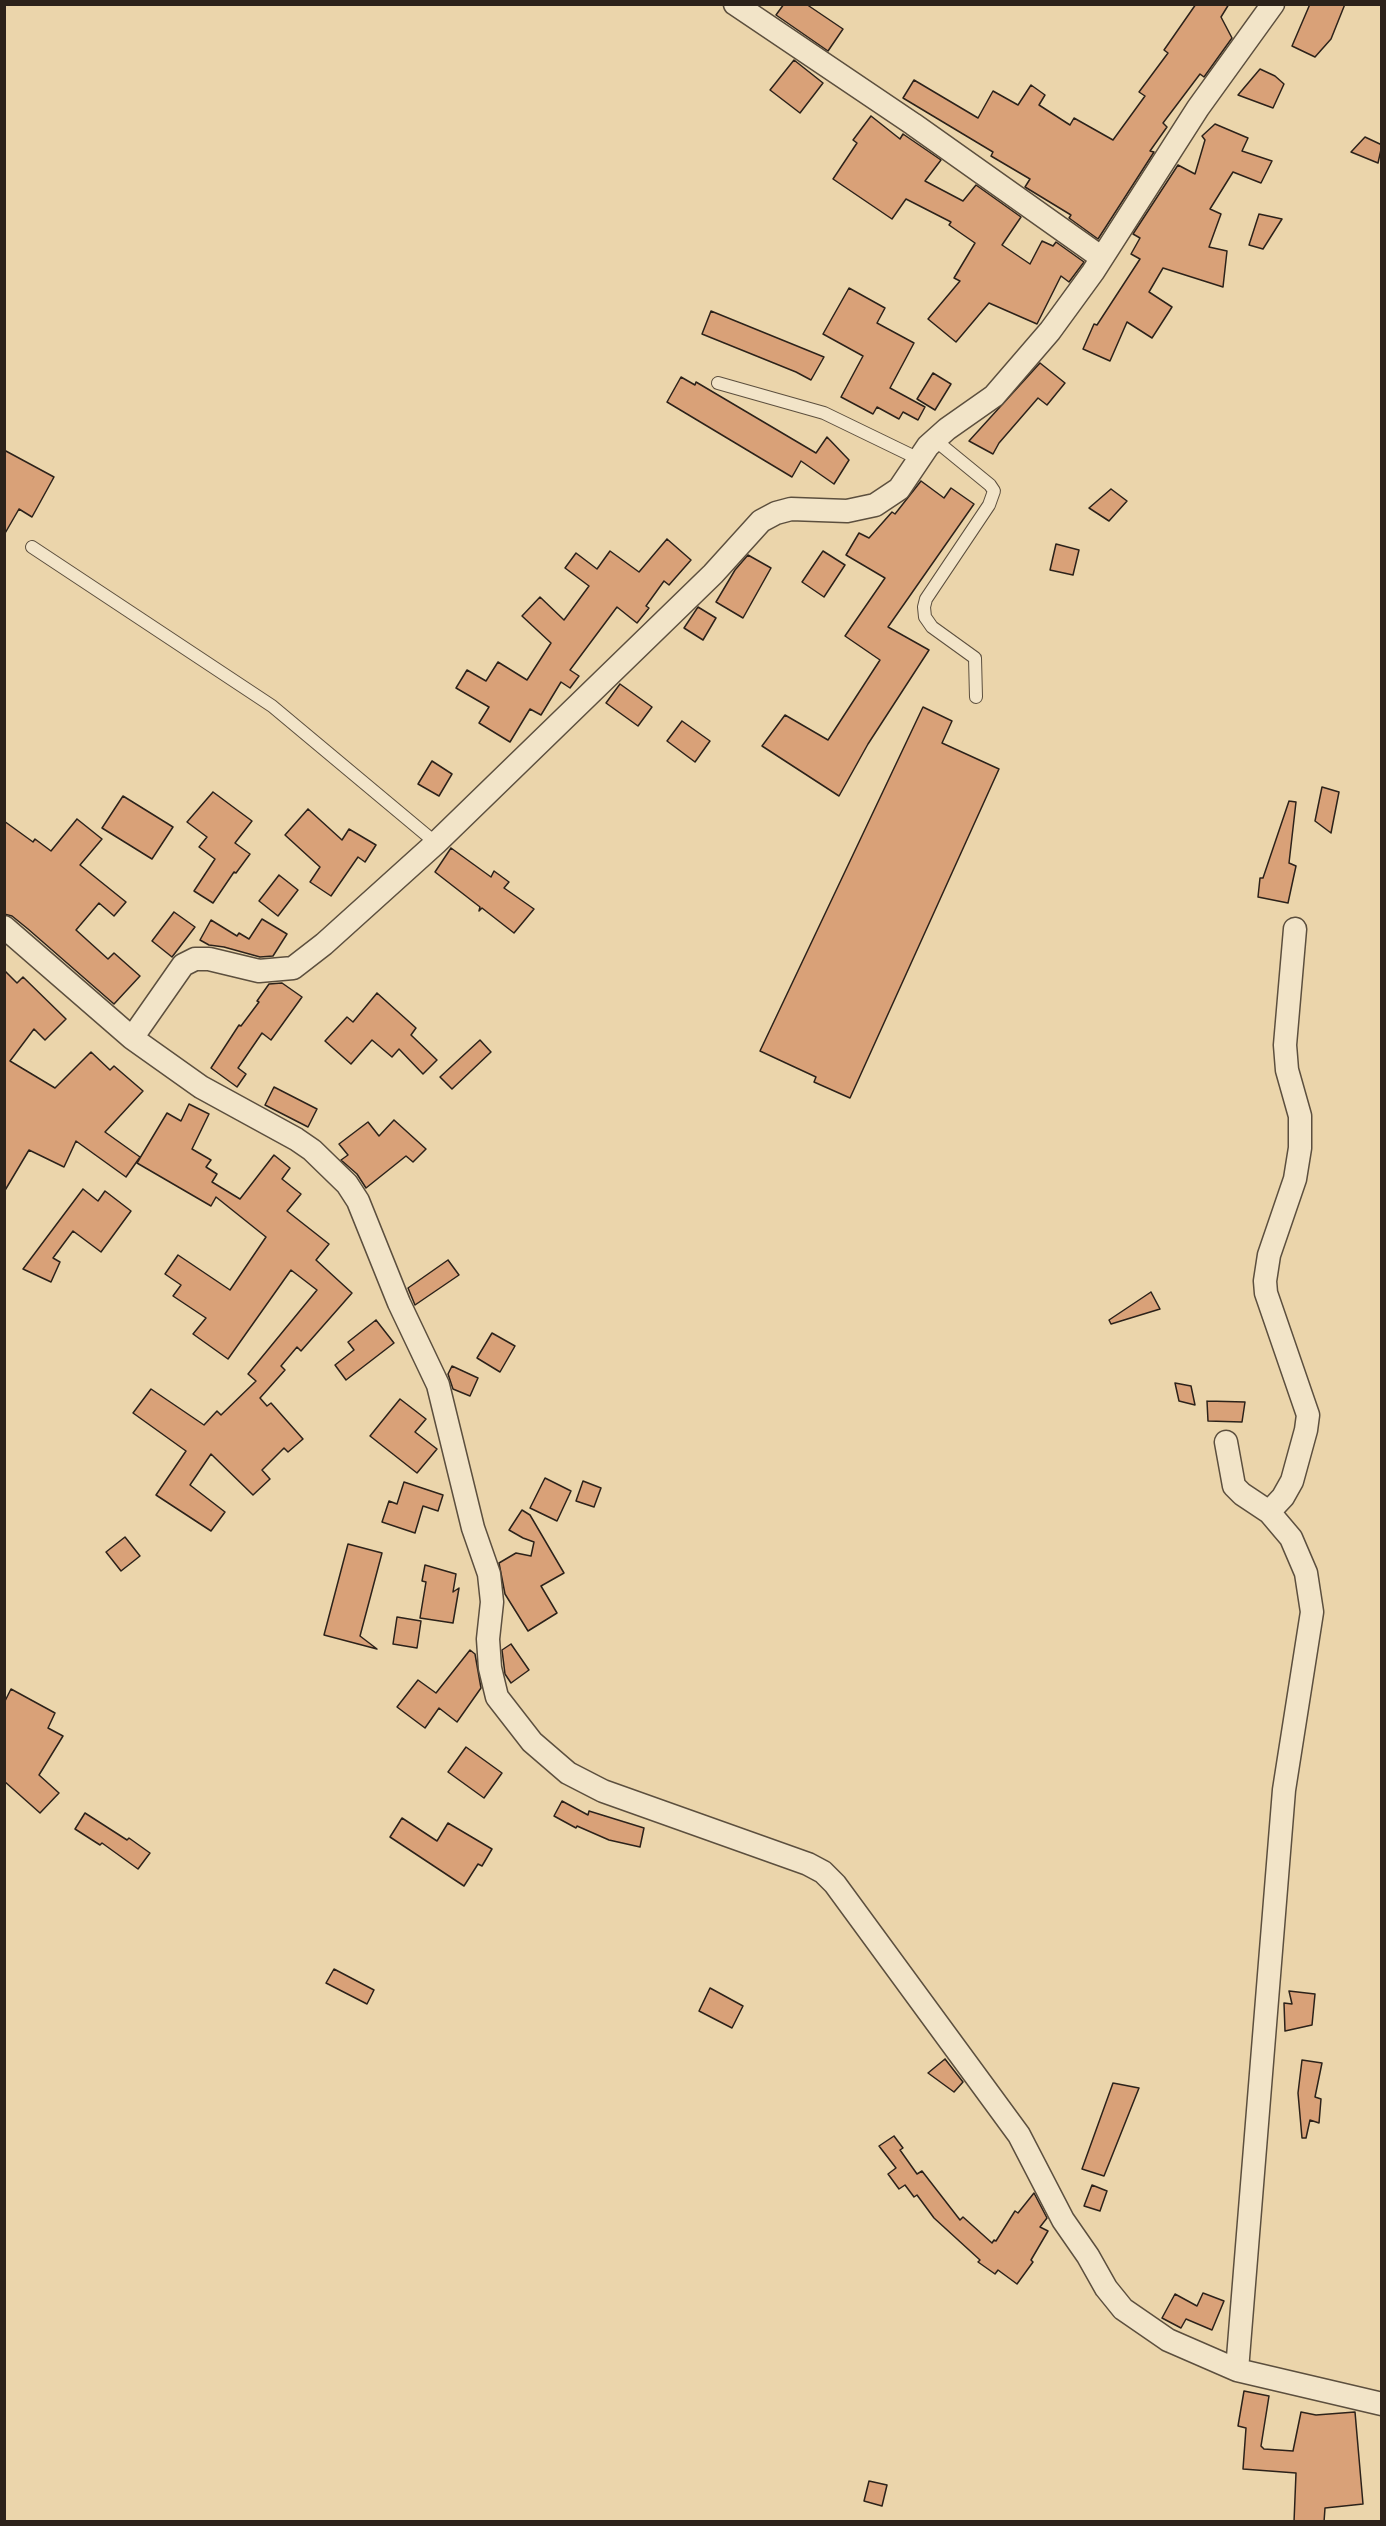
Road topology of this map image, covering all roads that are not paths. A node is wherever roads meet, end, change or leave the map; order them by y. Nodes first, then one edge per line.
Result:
1 (735, 4) edge
2 (1273, 4) edge
3 (1102, 258) junction
4 (718, 382) dead end
5 (935, 440) junction
6 (919, 459) junction
7 (32, 547) dead end
8 (976, 698) dead end
9 (436, 843) junction
10 (4, 927) edge
11 (1295, 929) dead end
12 (132, 1038) junction
13 (1227, 1442) dead end
14 (1269, 1512) junction
15 (1237, 2370) junction
16 (1382, 2404) edge

1 - 3 street
2 - 3 street
3 - 5 street
4 - 6 lane
5 - 6 street
5 - 8 lane
6 - 9 street
7 - 9 lane
9 - 12 street
10 - 12 street
11 - 14 street
12 - 15 street
13 - 14 street
14 - 15 street
15 - 16 street

